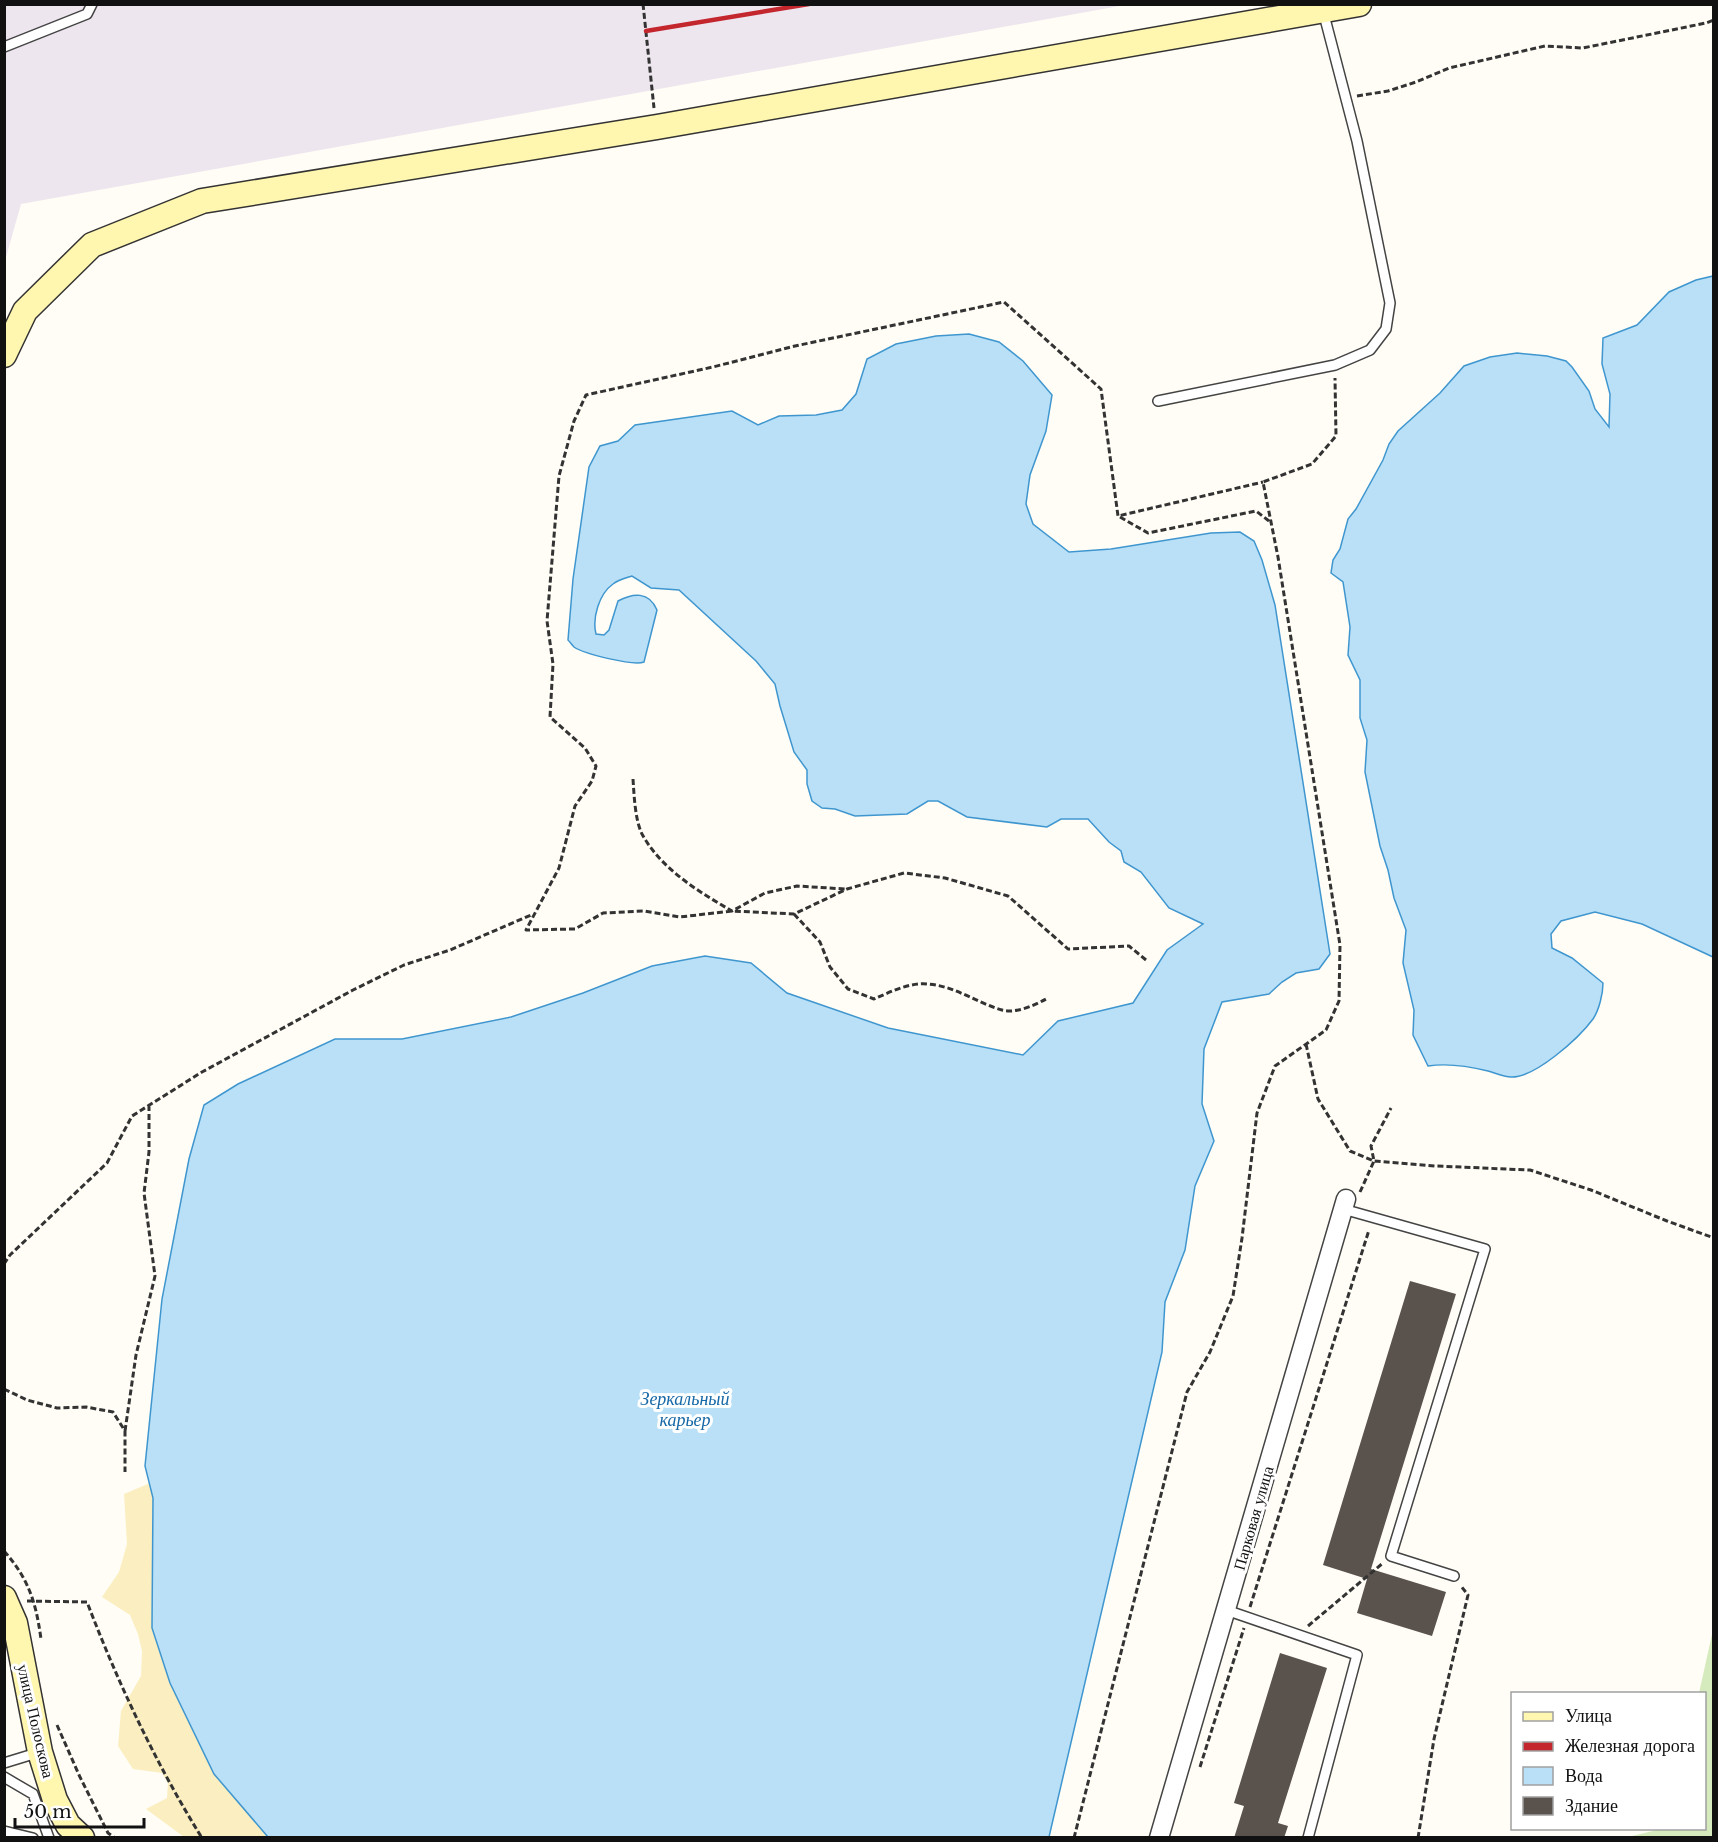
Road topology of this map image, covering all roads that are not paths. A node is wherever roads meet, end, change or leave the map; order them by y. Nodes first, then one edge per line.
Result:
1 (92, 4) edge
2 (1359, 4) edge
3 (1323, 11) junction
4 (4, 47) edge
5 (4, 356) edge
6 (1158, 401) dead end
7 (1345, 1204) joint
8 (1454, 1576) road end
9 (5, 1599) edge
10 (1226, 1610) junction
11 (40, 1752) junction
12 (4, 1763) edge
13 (4, 1777) edge
14 (4, 1831) edge
15 (65, 1833) edge
16 (33, 1838) edge
17 (1159, 1838) edge
18 (1308, 1838) edge

1 - 4 lane
2 - 3 street
3 - 5 street
3 - 6 lane
7 - 8 lane
7 - 10 street, Парковая улица
9 - 11 street, улица Полоскова
10 - 17 street, Парковая улица
10 - 18 lane
11 - 12 lane
11 - 15 street, улица Полоскова
13 - 15 lane
14 - 16 lane

